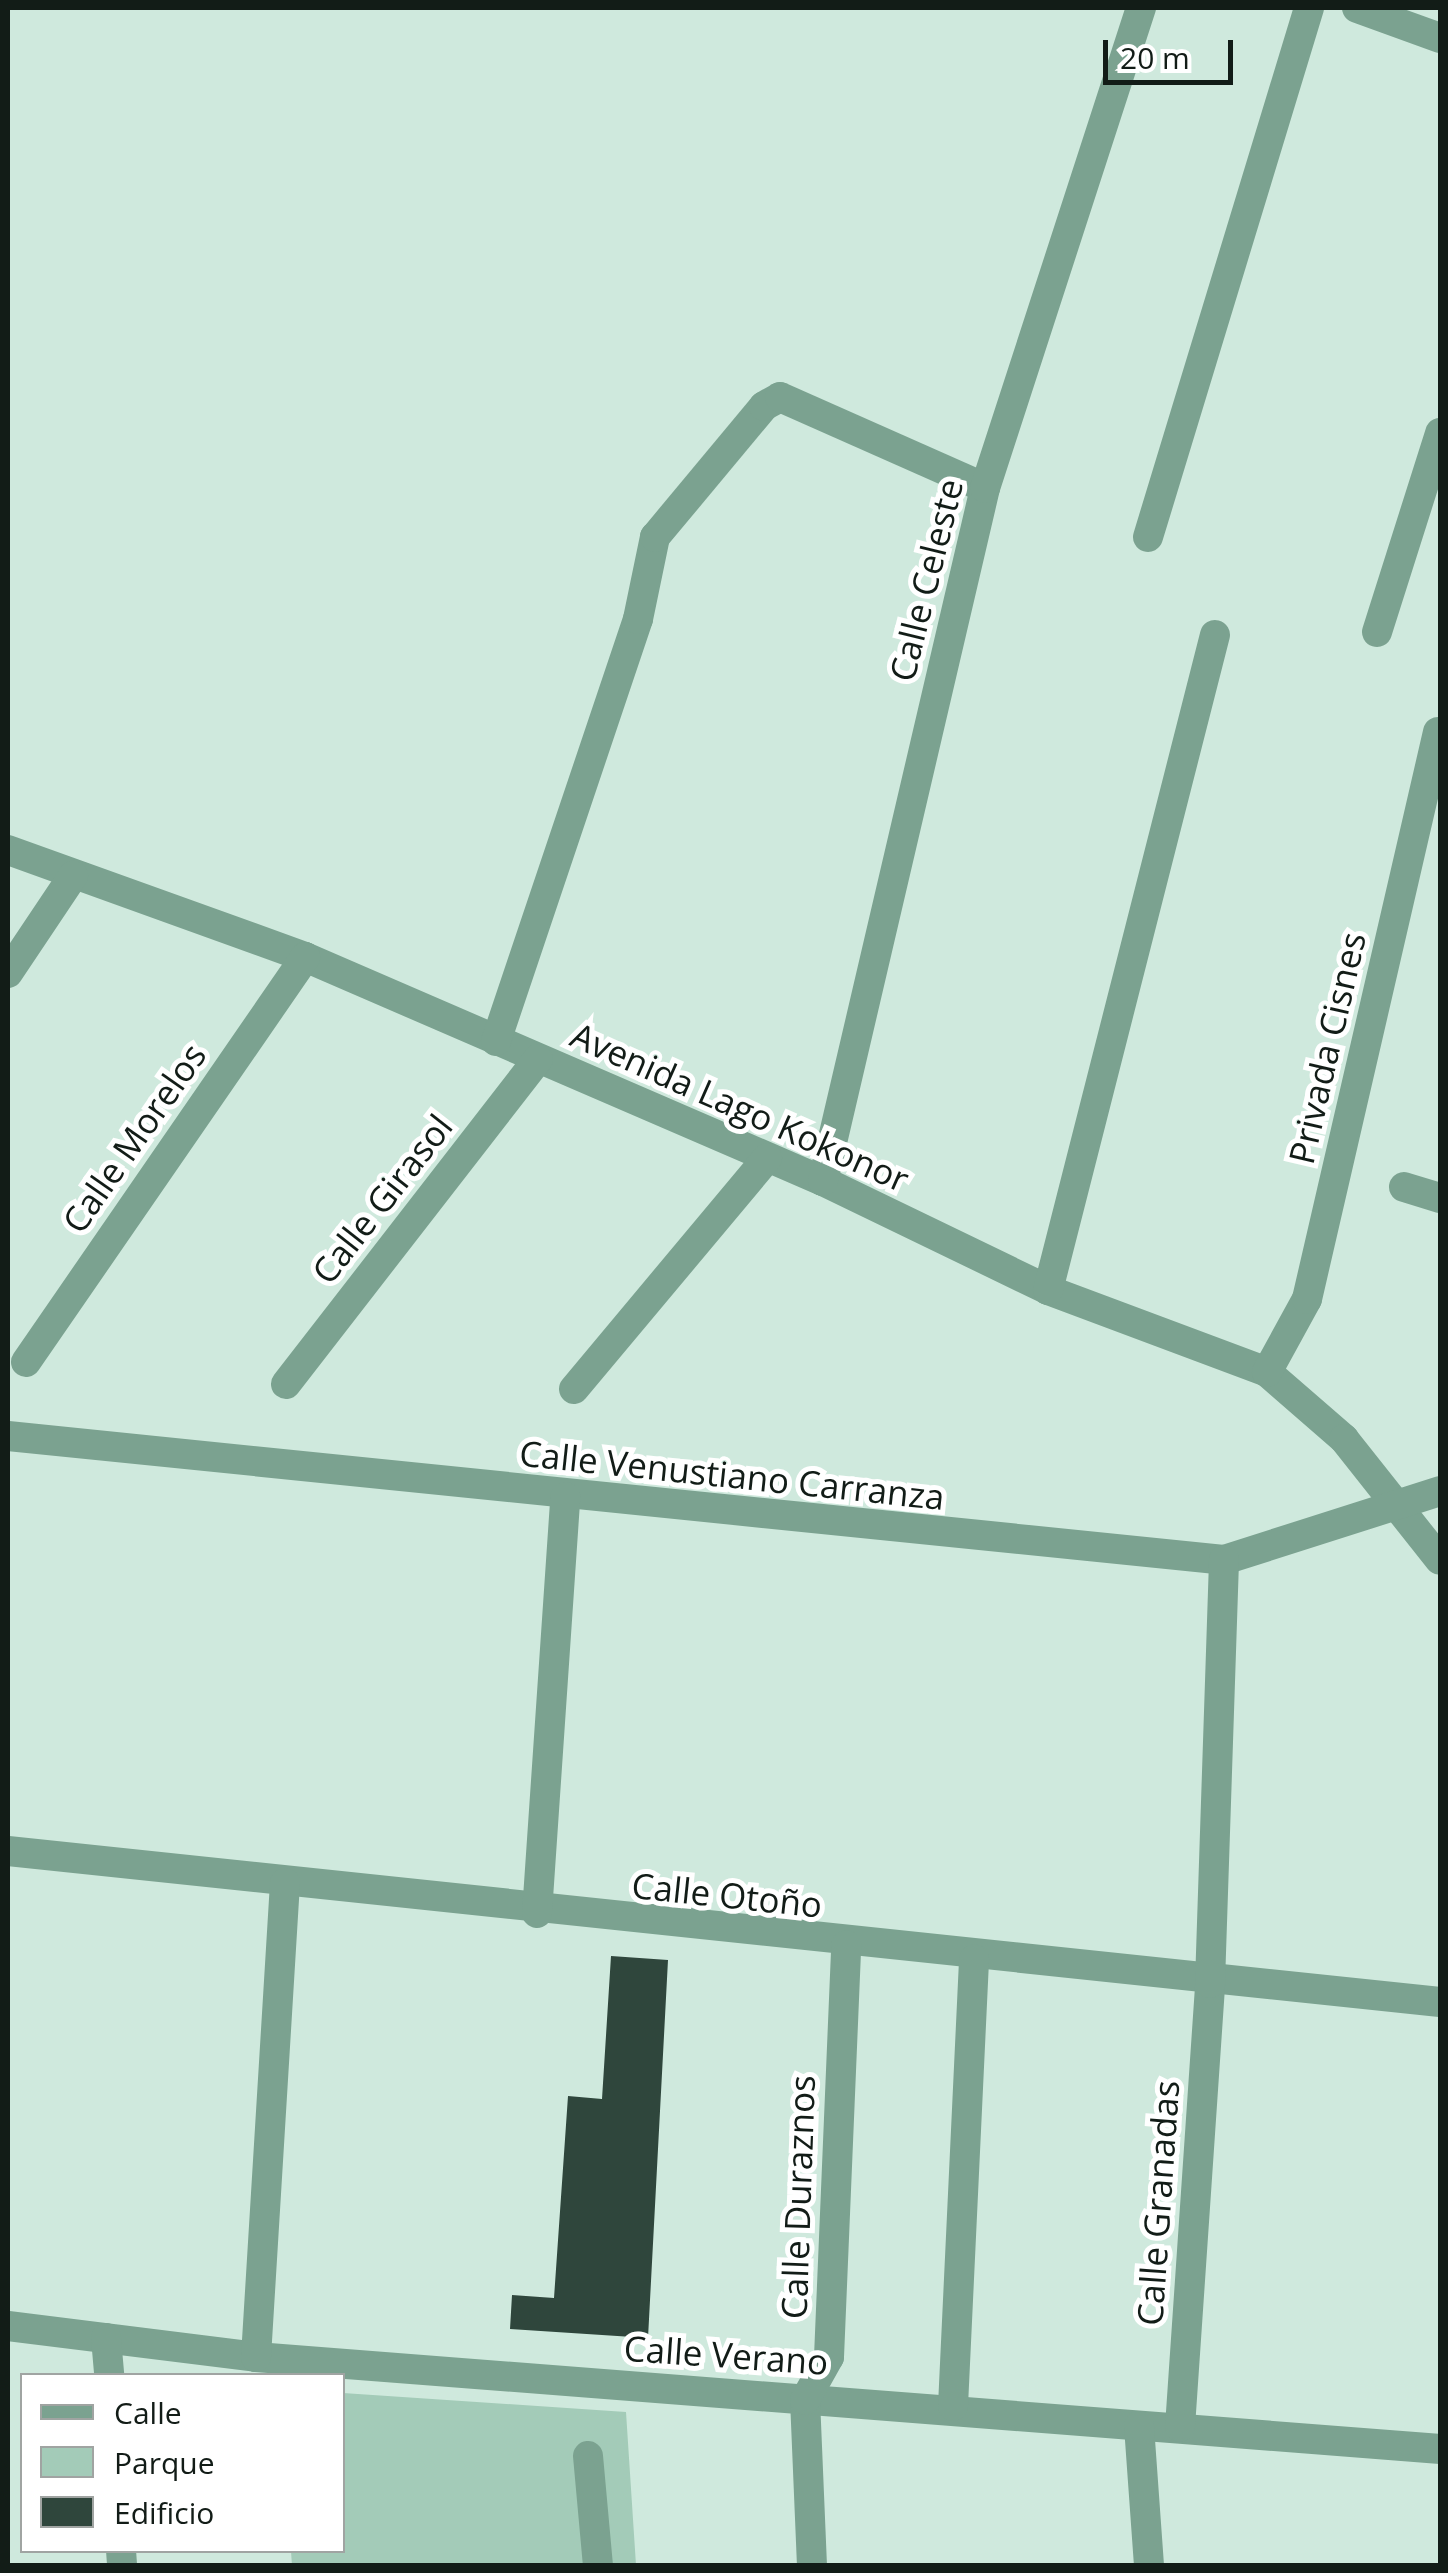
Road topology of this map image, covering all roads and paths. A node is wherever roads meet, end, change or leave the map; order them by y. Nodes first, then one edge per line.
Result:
1 (1140, 8) edge
2 (1308, 8) edge
3 (1357, 8) edge
4 (1440, 38) edge
5 (1440, 433) edge
6 (985, 488) junction
7 (1148, 537) dead end
8 (1378, 632) dead end
9 (1215, 635) dead end
10 (1438, 732) edge
11 (8, 850) edge
12 (74, 876) junction
13 (305, 957) junction
14 (8, 973) edge
15 (496, 1041) junction
16 (538, 1060) junction
17 (768, 1158) junction
18 (822, 1181) junction
19 (1404, 1187) dead end
20 (1440, 1198) edge
21 (1048, 1290) junction
22 (26, 1362) dead end
23 (1266, 1372) junction
24 (286, 1384) dead end
25 (574, 1389) dead end
26 (8, 1436) edge
27 (1440, 1491) edge
28 (565, 1496) junction
29 (1396, 1503) junction
30 (1224, 1560) junction
31 (1440, 1560) edge
32 (8, 1850) edge
33 (285, 1883) junction
34 (537, 1913) junction
35 (846, 1945) junction
36 (974, 1958) junction
37 (1210, 1983) junction
38 (1440, 2002) edge
39 (8, 2326) edge
40 (106, 2338) junction
41 (256, 2357) junction
42 (109, 2373) edge
43 (805, 2400) junction
44 (953, 2406) junction
45 (1139, 2426) junction
46 (1180, 2427) junction
47 (1440, 2449) edge
48 (588, 2456) dead end
49 (598, 2566) edge
50 (812, 2566) edge
51 (1149, 2566) edge

1 - 6 street, Calle Celeste
2 - 7 street
3 - 4 street
5 - 8 street
6 - 15 street
6 - 18 street, Calle Celeste
9 - 21 street
10 - 23 street, Privada Cisnes
11 - 12 street, Avenida Lago Kokonor
12 - 13 street, Avenida Lago Kokonor
12 - 14 street
13 - 15 street, Avenida Lago Kokonor
13 - 22 street, Calle Morelos
15 - 16 street, Avenida Lago Kokonor
16 - 17 street, Avenida Lago Kokonor
16 - 24 street, Calle Girasol
17 - 18 street, Avenida Lago Kokonor
17 - 25 street
18 - 21 street, Avenida Lago Kokonor
19 - 20 street
21 - 23 street, Avenida Lago Kokonor
23 - 29 street, Avenida Lago Kokonor
26 - 28 street, Calle Venustiano Carranza
27 - 29 street, Calle Venustiano Carranza
28 - 30 street, Calle Venustiano Carranza
28 - 34 street
29 - 30 street, Calle Venustiano Carranza
29 - 31 street, Avenida Lago Kokonor
30 - 37 street, Calle Granadas
32 - 33 street, Calle Otoño
33 - 34 street, Calle Otoño
33 - 41 street
34 - 35 street, Calle Otoño
35 - 36 street, Calle Otoño
35 - 43 street, Calle Duraznos
36 - 37 street, Calle Otoño
36 - 44 street
37 - 38 street, Calle Otoño
37 - 46 street, Calle Granadas
39 - 40 street, Calle Verano
40 - 41 street, Calle Verano
40 - 42 street
41 - 43 street, Calle Verano
43 - 44 street, Calle Verano
43 - 50 street, Calle Duraznos
44 - 45 street, Calle Verano
45 - 46 street, Calle Verano
45 - 51 street
46 - 47 street, Calle Verano
48 - 49 street

